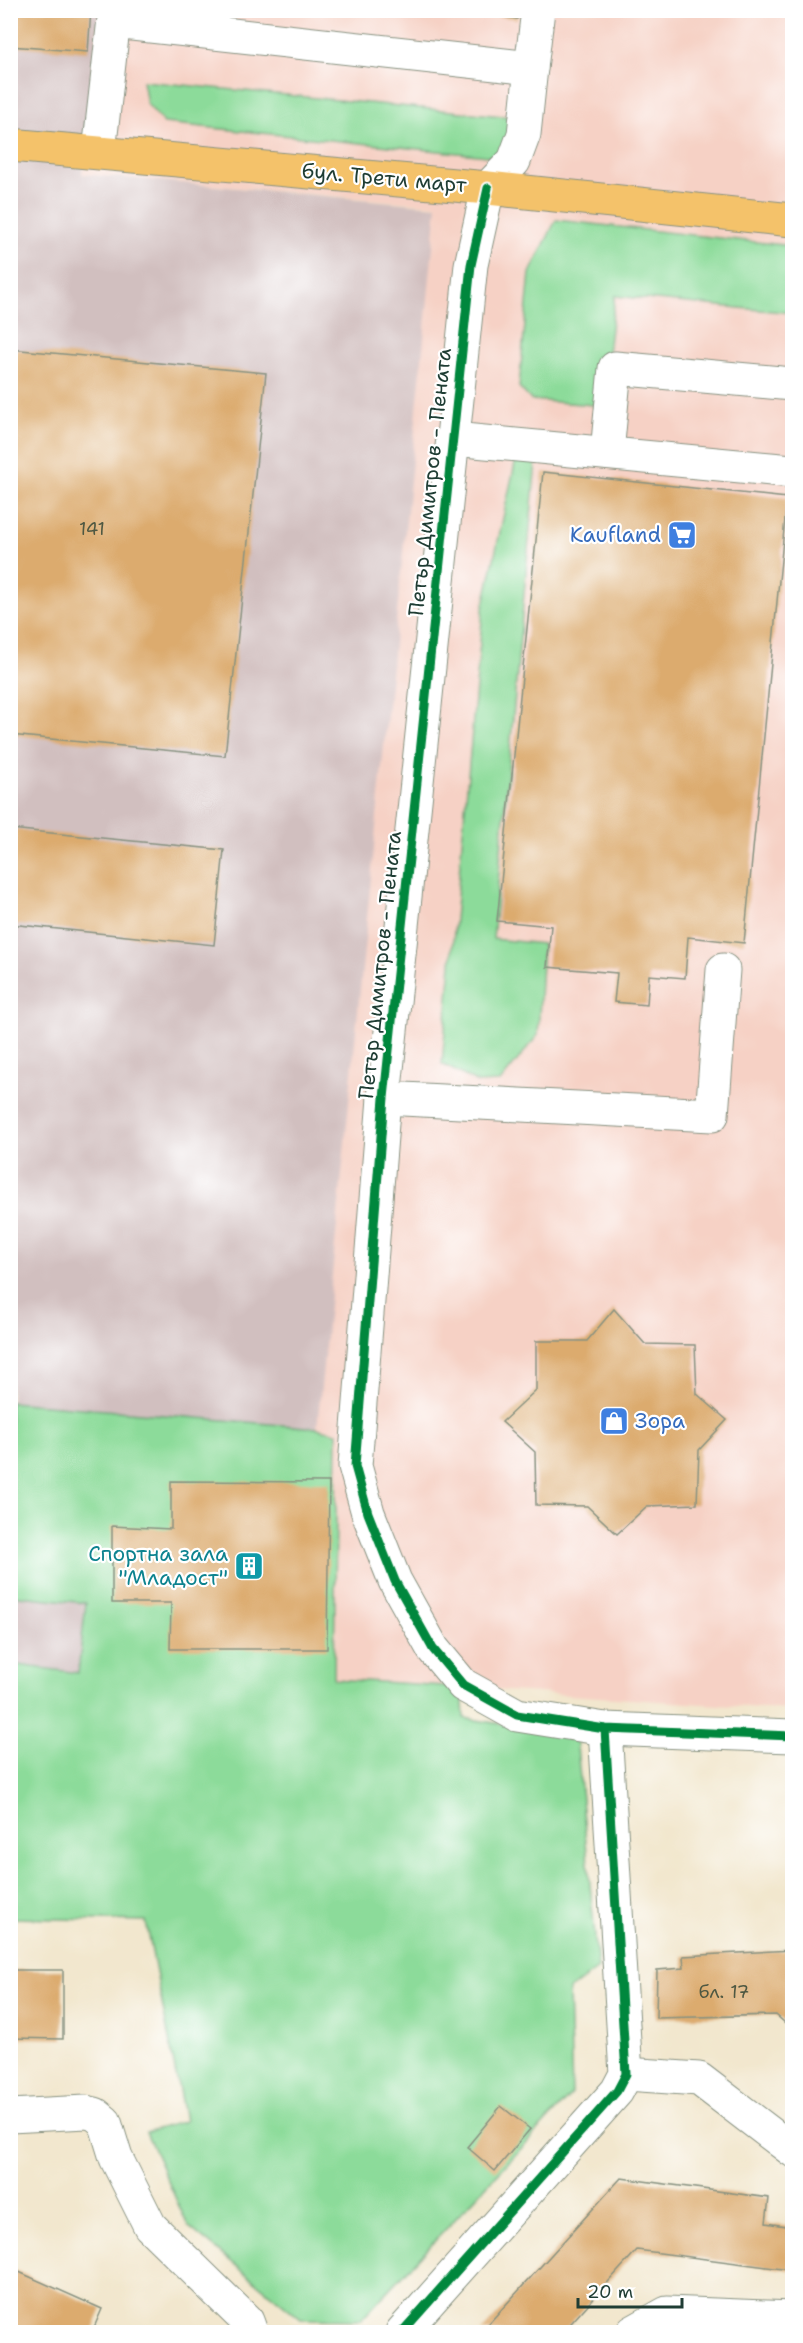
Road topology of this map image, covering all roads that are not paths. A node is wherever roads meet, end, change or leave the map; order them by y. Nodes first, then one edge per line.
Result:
1 (538, 10) edge
2 (115, 16) edge
3 (531, 68) junction
4 (10, 145) edge
5 (99, 152) junction
6 (488, 188) junction
7 (792, 220) edge
8 (792, 384) edge
9 (453, 439) junction
10 (606, 453) junction
11 (792, 471) edge
12 (723, 970) dead end
13 (384, 1098) junction
14 (606, 1729) junction
15 (792, 1736) edge
16 (626, 2074) junction
17 (10, 2116) edge
18 (792, 2150) edge
19 (792, 2318) edge
20 (251, 2332) edge
21 (402, 2332) edge
22 (633, 2332) edge

1 - 3 street
2 - 3 street
2 - 5 street
3 - 6 street
4 - 5 main road, бул. Трети март
5 - 6 main road, бул. Трети март
6 - 7 main road, бул. Трети март
6 - 9 street, Петър Димитров - Пената
8 - 10 street
9 - 10 street
9 - 13 street, Петър Димитров - Пената
10 - 11 street
12 - 13 street
13 - 14 street, Петър Димитров - Пената
14 - 15 street, Петър Димитров - Пената
14 - 16 street
16 - 18 street
16 - 21 street
17 - 20 street
19 - 22 street

